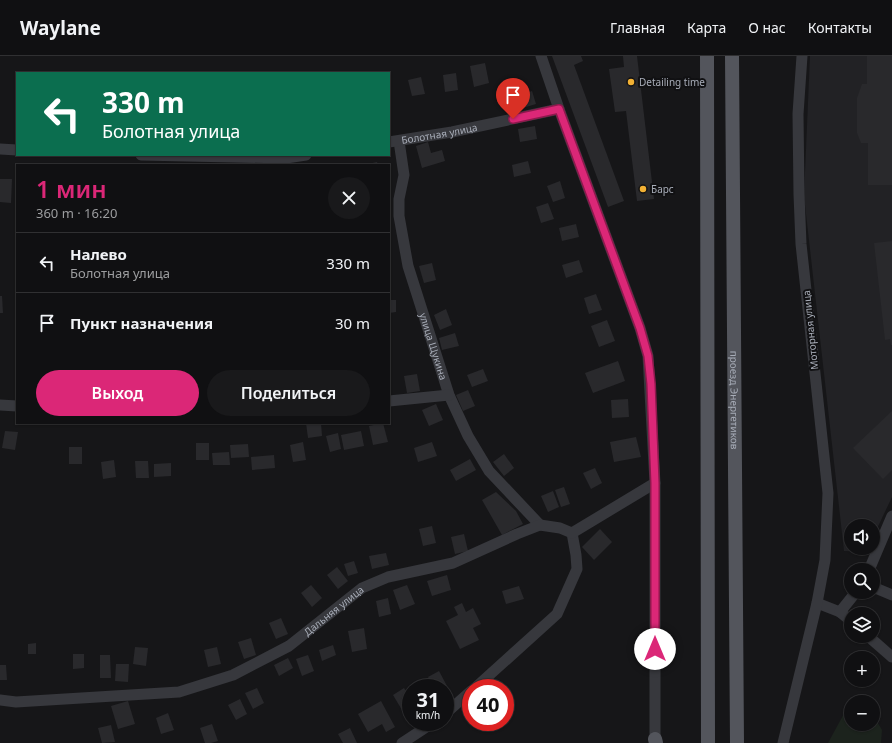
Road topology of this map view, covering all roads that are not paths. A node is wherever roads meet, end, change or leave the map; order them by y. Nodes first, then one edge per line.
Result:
1 (541, 56) edge
2 (707, 56) edge
3 (732, 56) edge
4 (802, 56) edge
5 (559, 109) junction
6 (394, 142) edge
7 (0, 149) edge
8 (16, 150) edge
9 (189, 156) edge
10 (299, 156) edge
11 (449, 395) junction
12 (390, 401) edge
13 (0, 405) edge
14 (16, 406) edge
15 (655, 483) junction
16 (892, 516) edge
17 (540, 525) junction
18 (889, 529) edge
19 (572, 533) junction
20 (872, 563) edge
21 (880, 590) edge
22 (892, 596) edge
23 (850, 599) edge
24 (817, 603) junction
25 (840, 612) junction
26 (844, 615) edge
27 (876, 643) edge
28 (892, 657) edge
29 (485, 679) edge
30 (462, 699) edge
31 (0, 700) edge
32 (454, 706) edge
33 (420, 731) edge
34 (655, 742) edge
35 (402, 743) edge
36 (708, 743) edge
37 (737, 743) edge
38 (784, 743) edge

1 - 5 street
2 - 36 main road
3 - 37 main road, проезд Энергетиков
4 - 24 street, Моторная улица
5 - 6 street, Болотная улица
5 - 15 street
6 - 11 street, улица Щукина
7 - 8 street
9 - 10 street
11 - 12 street
11 - 17 street, улица Щукина
13 - 14 street
15 - 19 street
15 - 34 street
16 - 18 street
17 - 19 street, Дальняя улица
17 - 31 street, Дальняя улица
18 - 20 street
19 - 29 street
21 - 22 street
23 - 25 street
24 - 25 street
24 - 38 street, Моторная улица
25 - 26 street
27 - 28 street
30 - 32 street
33 - 35 street

